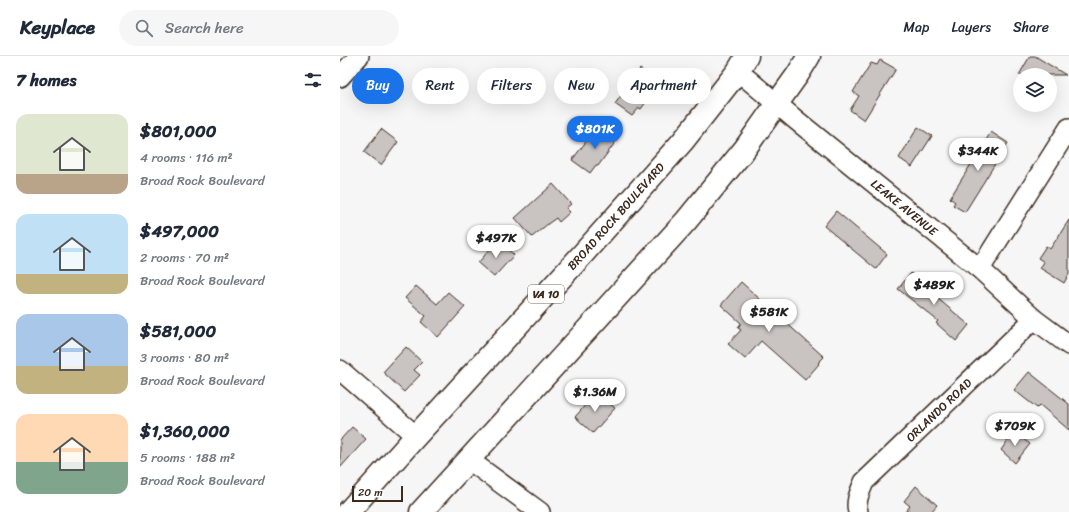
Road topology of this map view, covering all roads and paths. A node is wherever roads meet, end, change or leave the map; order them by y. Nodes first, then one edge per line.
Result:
1 (359, 56) edge
2 (809, 56) edge
3 (743, 64) edge
4 (340, 77) edge
5 (777, 104) junction
6 (1069, 128) edge
7 (980, 269) junction
8 (1034, 319) junction
9 (1069, 345) edge
10 (340, 370) edge
11 (416, 436) junction
12 (469, 460) junction
13 (857, 510) edge
14 (348, 512) edge
15 (421, 512) edge
16 (540, 512) edge

1 - 4 street
2 - 5 main road
3 - 5 street, LEAKE AVENUE
3 - 11 main road, BROAD ROCK BOULEVARD / VA 10
5 - 7 street, LEAKE AVENUE
5 - 12 main road
6 - 7 street
7 - 8 street, LEAKE AVENUE
8 - 9 street, LEAKE AVENUE
8 - 13 street, ORLANDO ROAD
10 - 11 street
11 - 14 main road, BROAD ROCK BOULEVARD / VA 10
12 - 15 main road
12 - 16 street

